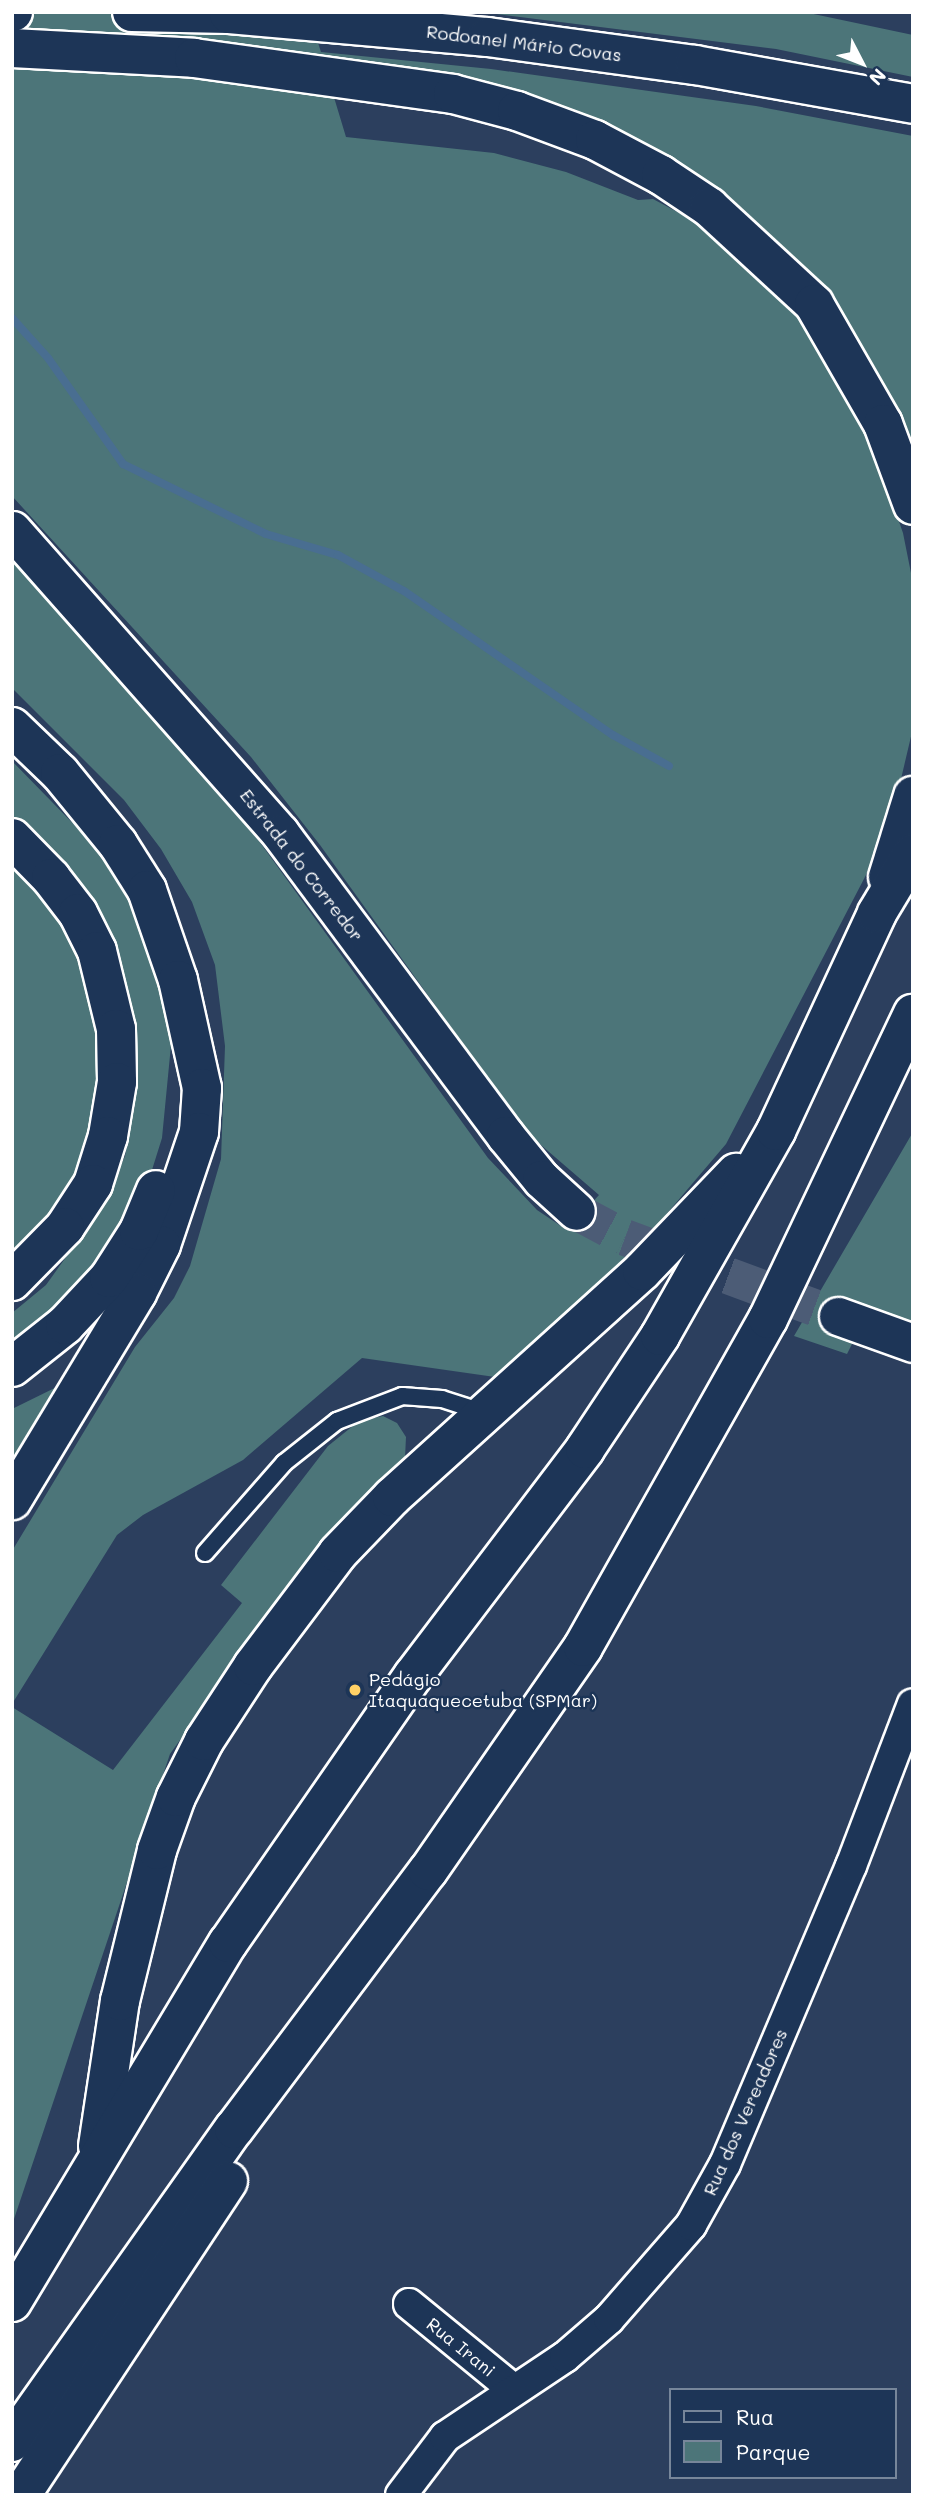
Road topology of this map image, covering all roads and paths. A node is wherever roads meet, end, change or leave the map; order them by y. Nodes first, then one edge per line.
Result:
1 (132, 12) edge
2 (12, 48) edge
3 (913, 104) edge
4 (913, 505) edge
5 (12, 530) edge
6 (12, 727) edge
7 (913, 796) edge
8 (12, 838) edge
9 (913, 853) edge
10 (877, 913) junction
11 (913, 1014) edge
12 (184, 1023) junction
13 (913, 1074) edge
14 (776, 1131) junction
15 (576, 1211) tunnel mouth
16 (12, 1282) edge
17 (838, 1316) tunnel mouth
18 (768, 1319) junction
19 (913, 1343) edge
20 (12, 1367) edge
21 (488, 1414) junction
22 (12, 1500) edge
23 (205, 1553) dead end
24 (913, 1704) edge
25 (428, 1871) junction
26 (95, 2167) junction
27 (18, 2291) edge
28 (409, 2304) dead end
29 (513, 2389) junction
30 (12, 2442) edge
31 (21, 2495) edge
32 (401, 2495) edge

1 - 3 highway, Rodoanel Mário Covas
2 - 4 highway
5 - 15 street, Estrada do Corredor
6 - 12 highway
7 - 10 highway
8 - 16 highway
9 - 10 highway
10 - 14 highway
11 - 18 highway
12 - 20 highway
12 - 22 highway
13 - 18 highway
14 - 21 highway
14 - 26 highway
17 - 19 street
18 - 25 highway
21 - 23 lane
21 - 26 highway
24 - 29 street, Rua dos Vereadores
25 - 30 highway
25 - 31 highway
26 - 27 highway
28 - 29 street, Rua Irani
29 - 32 street, Rua dos Vereadores

